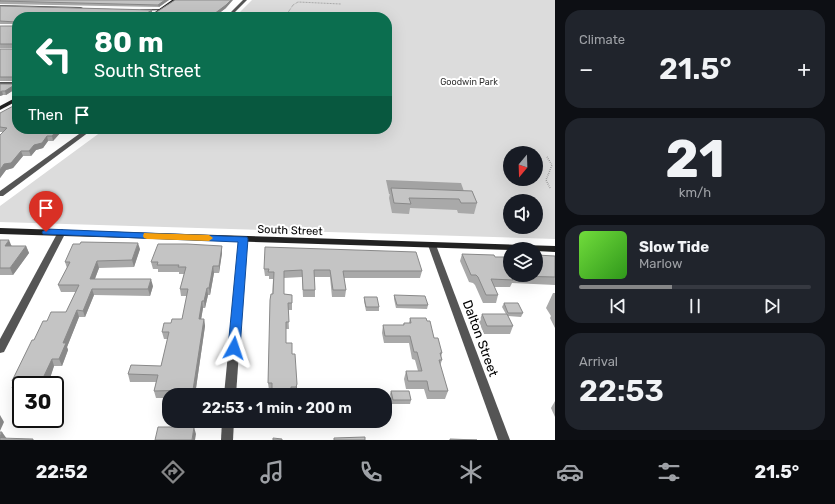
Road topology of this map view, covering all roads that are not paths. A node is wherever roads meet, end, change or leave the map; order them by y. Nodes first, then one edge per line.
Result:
1 (6, 0) edge
2 (174, 0) edge
3 (245, 0) edge
4 (0, 2) edge
5 (0, 6) edge
6 (84, 8) edge
7 (137, 9) edge
8 (160, 10) junction
9 (157, 12) edge
10 (233, 12) edge
11 (0, 84) edge
12 (12, 84) edge
13 (12, 102) edge
14 (0, 108) edge
15 (83, 134) edge
16 (0, 194) edge
17 (0, 230) edge
18 (62, 232) junction
19 (243, 239) junction
20 (432, 245) junction
21 (555, 249) edge
22 (0, 349) edge
23 (231, 388) edge
24 (227, 428) edge
25 (226, 440) edge
26 (504, 440) edge

1 - 4 street
2 - 8 street
3 - 10 street
5 - 6 street
7 - 8 street
8 - 9 street
11 - 12 street
13 - 14 street
15 - 16 street
17 - 18 street, South Street
18 - 19 street, South Street
18 - 22 street
19 - 20 street, South Street
19 - 23 street
20 - 21 street, South Street
20 - 26 street, Dalton Street
24 - 25 street

